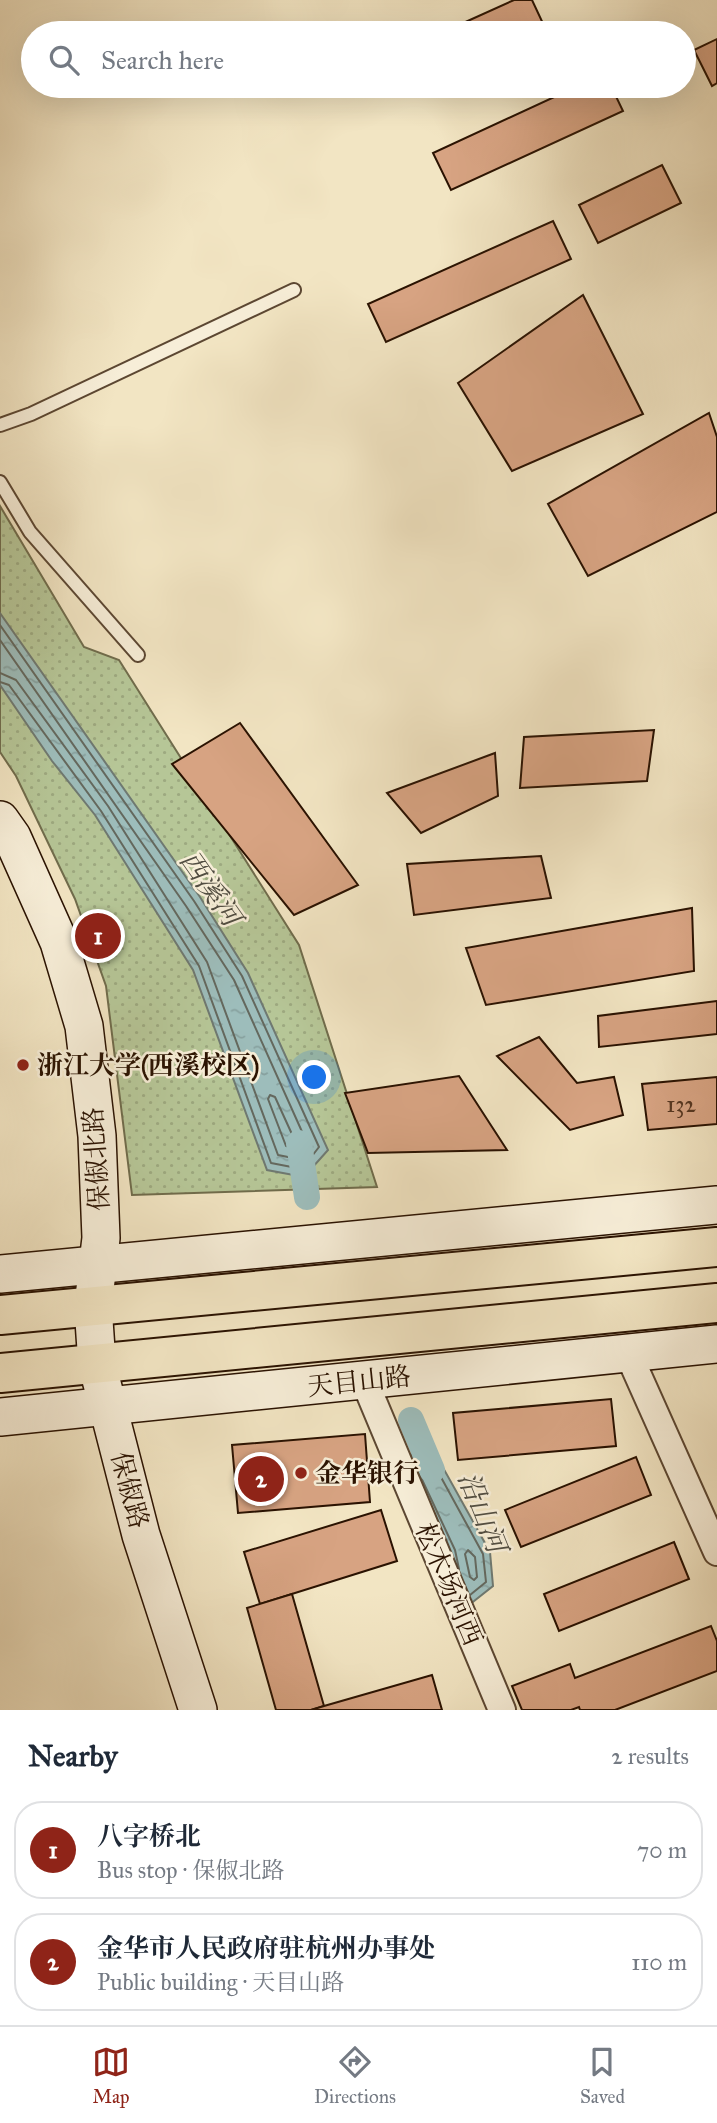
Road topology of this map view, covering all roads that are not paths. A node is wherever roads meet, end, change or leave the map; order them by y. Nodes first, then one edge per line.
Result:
1 (293, 290) dead end
2 (0, 425) edge
3 (0, 482) edge
4 (138, 656) dead end
5 (0, 820) edge
6 (717, 1205) edge
7 (717, 1247) edge
8 (101, 1264) junction
9 (0, 1274) edge
10 (717, 1303) edge
11 (93, 1306) junction
12 (0, 1315) edge
13 (717, 1344) edge
14 (628, 1353) junction
15 (97, 1364) junction
16 (0, 1373) edge
17 (364, 1380) junction
18 (107, 1407) junction
19 (0, 1417) edge
20 (717, 1552) edge
21 (198, 1710) edge
22 (502, 1710) edge

1 - 2 lane
3 - 4 lane
5 - 8 main road, 保俶北路
6 - 8 main road
7 - 11 main road
8 - 9 main road
8 - 11 main road, 保俶路
10 - 15 main road, 天目山路
11 - 12 main road
11 - 15 main road, 保俶路
13 - 14 main road, 天目山路
14 - 17 main road, 天目山路
14 - 20 street
15 - 16 main road, 天目山路
15 - 18 main road, 保俶路
17 - 18 main road, 天目山路
17 - 22 street, 松木场河西
18 - 19 main road, 天目山路
18 - 21 main road, 保俶路

